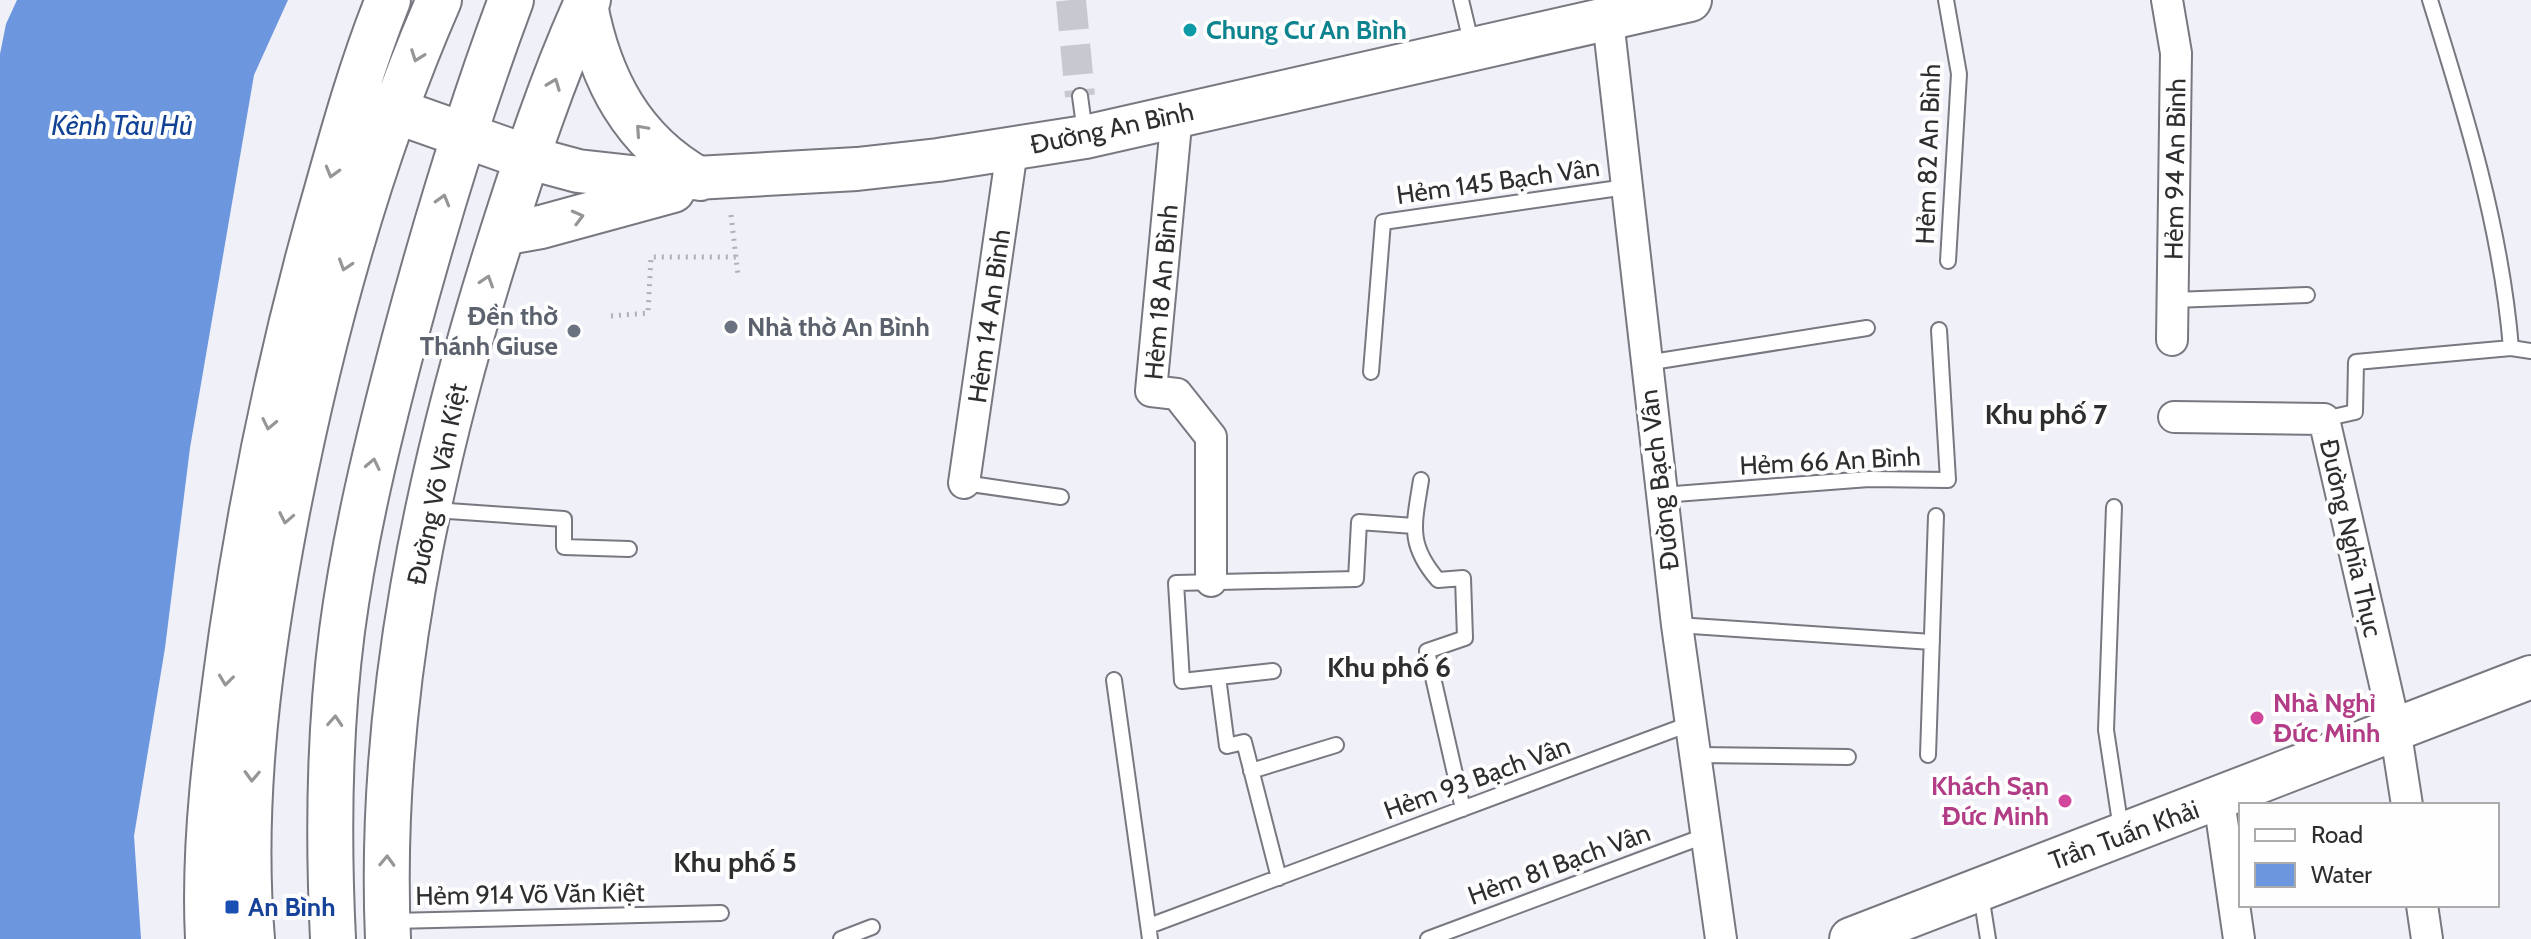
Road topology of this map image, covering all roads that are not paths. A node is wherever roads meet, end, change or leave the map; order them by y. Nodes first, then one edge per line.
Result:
1 (388, 0) edge
2 (439, 0) edge
3 (511, 0) edge
4 (1461, 0) edge
5 (1690, 0) edge
6 (1946, 0) edge
7 (2167, 0) edge
8 (2430, 0) edge
9 (587, 2) edge
10 (1606, 10) edge
11 (1473, 49) junction
12 (1080, 96) tunnel mouth
13 (353, 97) junction
14 (397, 112) junction
15 (1177, 114) junction
16 (462, 134) junction
17 (1085, 137) junction
18 (1012, 150) junction
19 (526, 157) junction
20 (715, 179) junction
21 (1626, 187) junction
22 (502, 234) junction
23 (1948, 261) dead end
24 (425, 266) junction
25 (2307, 295) dead end
26 (2173, 300) junction
27 (1867, 328) dead end
28 (1939, 330) dead end
29 (2172, 340) dead end
30 (2511, 348) junction
31 (2531, 351) edge
32 (1645, 363) junction
33 (1371, 372) dead end
34 (2174, 417) dead end
35 (2324, 419) junction
36 (1421, 480) dead end
37 (964, 483) joint
38 (1662, 495) junction
39 (1061, 497) dead end
40 (2114, 507) dead end
41 (429, 509) junction
42 (1936, 516) dead end
43 (1414, 526) junction
44 (629, 549) dead end
45 (1211, 581) junction
46 (1677, 625) junction
47 (1932, 642) junction
48 (1273, 671) dead end
49 (1218, 677) junction
50 (2531, 677) edge
51 (1114, 680) dead end
52 (1693, 723) junction
53 (2395, 728) junction
54 (1336, 745) dead end
55 (1697, 755) junction
56 (1928, 755) dead end
57 (1848, 757) dead end
58 (1251, 771) junction
59 (2219, 800) junction
60 (2407, 803) edge
61 (1463, 809) junction
62 (2122, 833) junction
63 (1707, 835) junction
64 (1279, 878) junction
65 (1980, 890) junction
66 (2422, 907) edge
67 (721, 913) dead end
68 (872, 927) dead end
69 (388, 930) edge
70 (1150, 932) edge
71 (208, 939) edge
72 (252, 939) edge
73 (333, 939) edge
74 (841, 939) edge
75 (1428, 939) edge
76 (1721, 939) edge
77 (1851, 939) edge
78 (1988, 939) edge
79 (2239, 939) edge
80 (2427, 939) edge

1 - 13 highway
2 -> 14 highway
3 - 16 highway
4 - 11 lane
5 - 10 street, Đường An Bình
6 - 23 lane, Hẻm 82 An Bình
7 - 26 street, Hẻm 94 An Bình
8 - 30 lane
19 -> 9 highway, Đường Võ Văn Kiệt
20 -> 9 street
10 - 11 street, Đường An Bình
10 - 21 street, Đường Bạch Vân
11 - 15 street, Đường An Bình
12 - 17 lane
13 - 14 highway
13 -> 71 highway
14 - 16 highway
14 -> 72 highway
15 - 17 street, Đường An Bình
15 - 45 street, Hẻm 18 An Bình
16 - 19 highway
24 -> 16 highway
17 - 18 street, Đường An Bình
18 - 20 street, Đường An Bình
18 - 37 street, Hẻm 14 An Bình
19 - 20 street, Đường An Bình
19 - 22 highway, Đường Võ Văn Kiệt
22 -> 20 street
21 - 32 street, Đường Bạch Vân
21 - 33 lane, Hẻm 145 Bạch Vân
22 - 24 highway
41 -> 22 highway, Đường Võ Văn Kiệt
73 -> 24 highway
25 - 26 lane
26 - 29 street, Hẻm 94 An Bình
27 - 32 lane
28 - 38 lane, Hẻm 66 An Bình
30 - 31 lane
30 - 35 lane
32 - 38 street, Đường Bạch Vân
34 - 35 street, Đường Nghĩa Thục
35 - 53 street, Đường Nghĩa Thục
36 - 43 lane
37 - 39 lane
38 - 46 street, Đường Bạch Vân
40 - 62 lane
41 - 44 lane
69 -> 41 highway, Đường Võ Văn Kiệt
42 - 47 lane
43 - 45 lane
43 - 61 lane
45 - 49 lane
46 - 47 lane
46 - 52 street, Đường Bạch Vân
47 - 56 lane
48 - 49 lane
49 - 58 lane
50 - 53 street, Trần Tuấn Khải
51 - 70 lane
52 - 55 street, Đường Bạch Vân
52 - 61 lane, Hẻm 93 Bạch Vân
53 - 59 street, Trần Tuấn Khải
53 - 60 street, Đường Nghĩa Thục
54 - 58 lane
55 - 57 lane
55 - 63 street, Đường Bạch Vân
58 - 64 lane
59 - 62 street, Trần Tuấn Khải
59 - 79 street
61 - 64 lane, Hẻm 93 Bạch Vân
62 - 65 street, Trần Tuấn Khải
63 - 75 lane, Hẻm 81 Bạch Vân
63 - 76 street, Đường Bạch Vân
64 - 70 lane, Hẻm 93 Bạch Vân
65 - 77 street, Trần Tuấn Khải
65 - 78 lane
66 - 80 street
67 - 69 lane, Hẻm 914 Võ Văn Kiệt
68 - 74 lane

